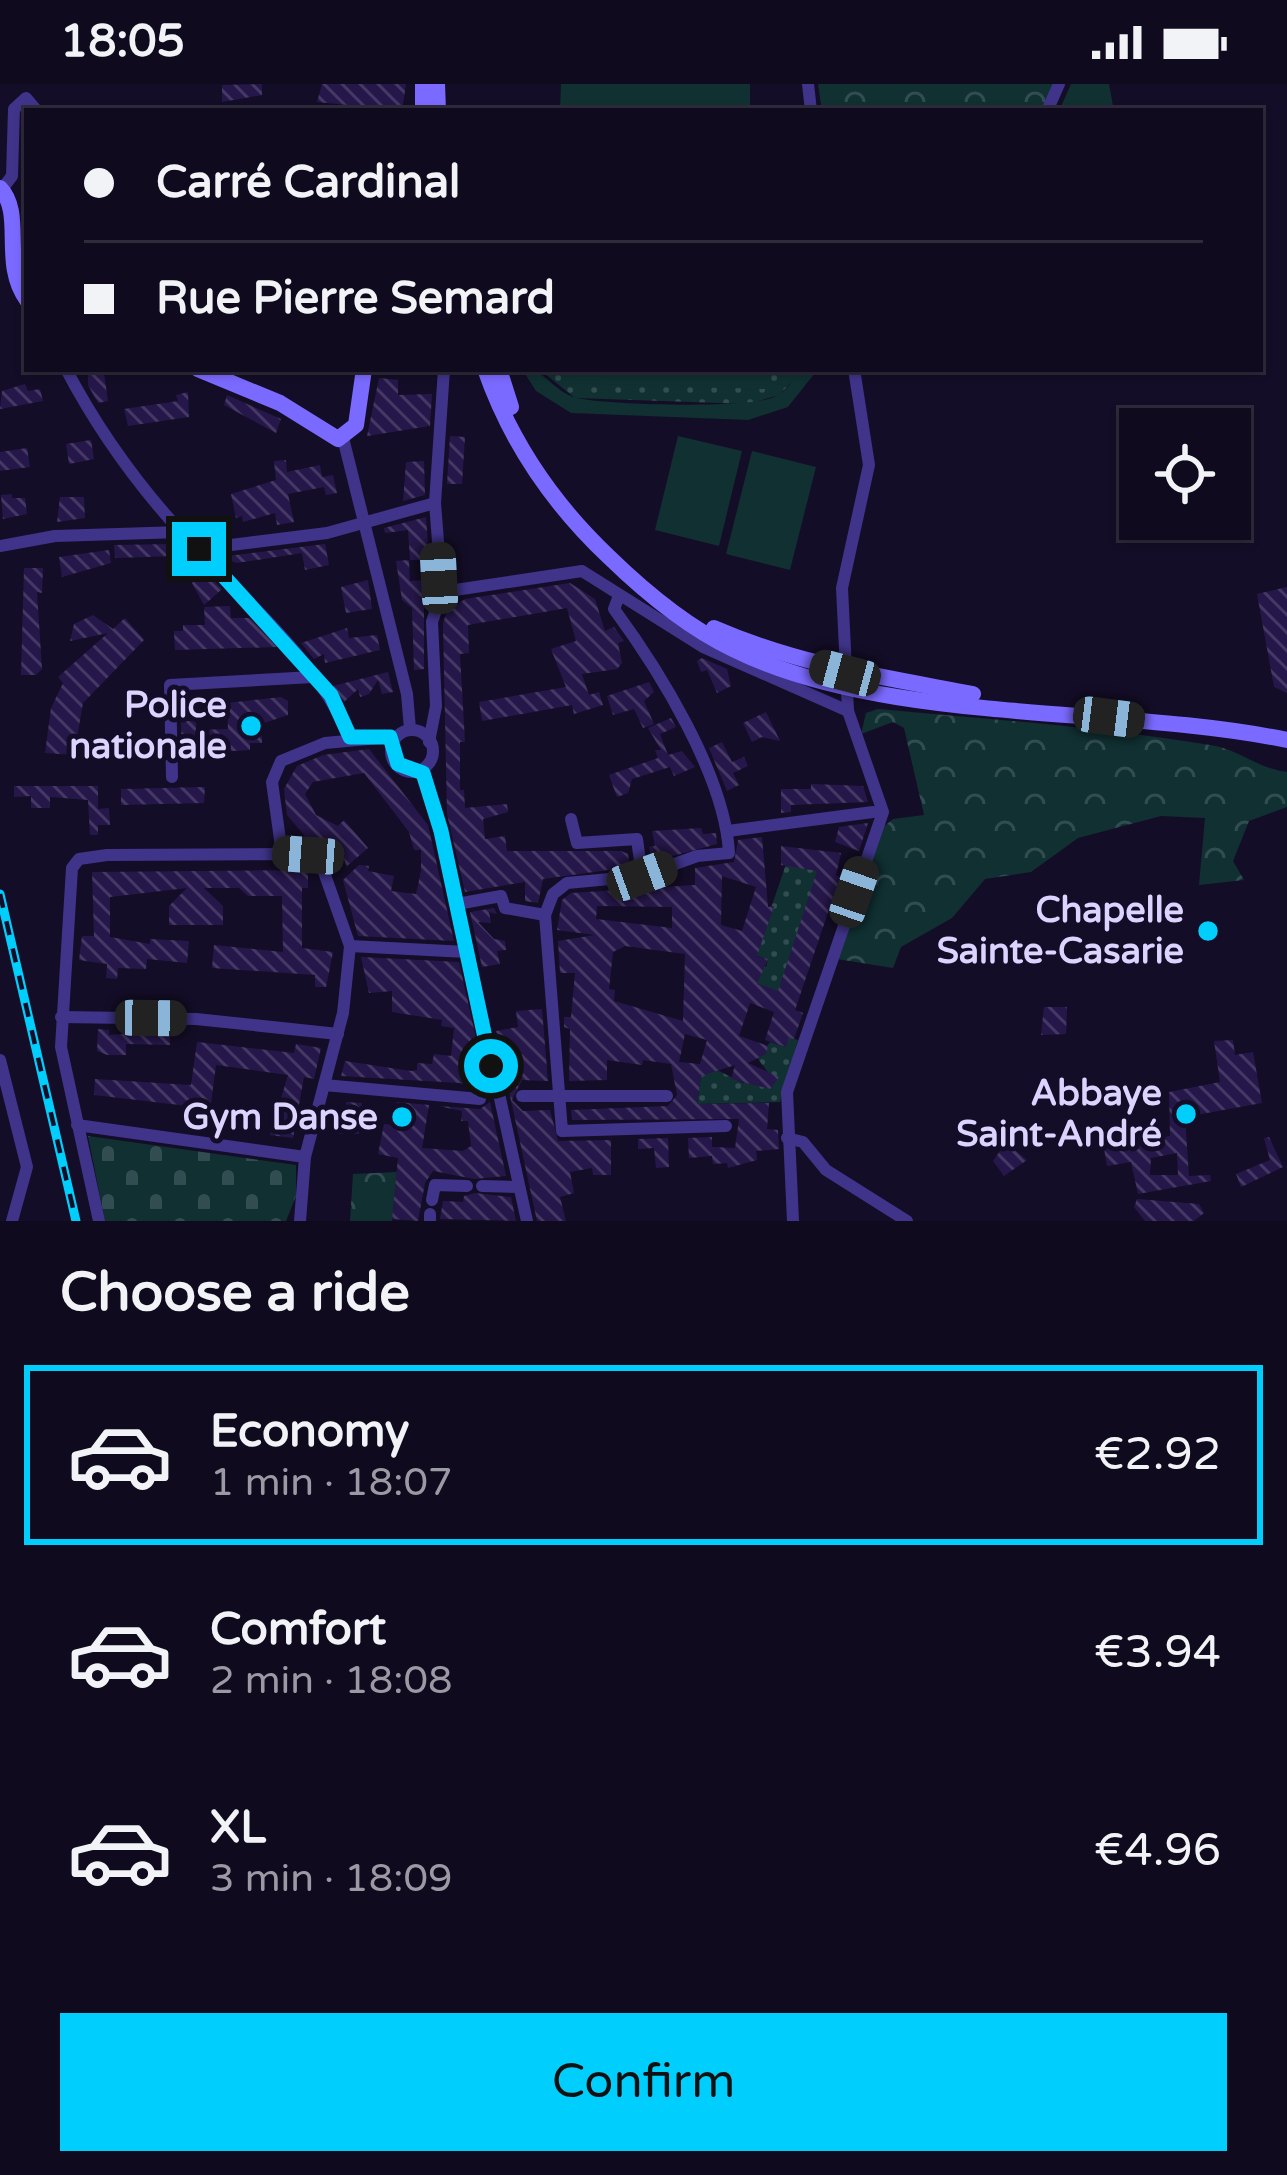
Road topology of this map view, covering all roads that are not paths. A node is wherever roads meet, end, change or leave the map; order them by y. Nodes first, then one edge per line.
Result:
1 (35, 108) edge
2 (1, 189) edge
3 (24, 295) edge
4 (68, 372) edge
5 (364, 372) edge
6 (444, 372) edge
7 (486, 372) edge
8 (500, 372) edge
9 (854, 372) edge
10 (220, 373) edge
11 (343, 438) junction
12 (543, 479) junction
13 (435, 503) junction
14 (366, 518) junction
15 (181, 532) junction
16 (0, 546) edge
17 (199, 549) junction
18 (442, 592) junction
19 (619, 596) junction
20 (313, 677) junction
21 (846, 679) junction
22 (848, 711) junction
23 (410, 729) junction
24 (350, 737) junction
25 (390, 737) junction
26 (1287, 740) edge
27 (429, 742) junction
28 (423, 773) junction
29 (172, 777) dead end
30 (873, 812) dead end
31 (571, 819) dead end
32 (728, 831) junction
33 (282, 854) junction
34 (642, 876) junction
35 (457, 904) junction
36 (545, 915) junction
37 (350, 946) junction
38 (467, 952) junction
39 (61, 1017) junction
40 (338, 1034) junction
41 (0, 1060) edge
42 (324, 1085) junction
43 (522, 1096) dead end
44 (667, 1096) dead end
45 (560, 1098) junction
46 (494, 1099) junction
47 (77, 1125) junction
48 (726, 1126) dead end
49 (788, 1138) junction
50 (305, 1157) junction
51 (519, 1187) junction
52 (431, 1212) edge
53 (12, 1221) edge
54 (99, 1221) edge
55 (300, 1221) edge
56 (527, 1221) edge
57 (794, 1221) edge
58 (907, 1221) edge

1 - 2 street
2 - 3 main road
4 - 15 street
5 - 11 main road
6 - 13 street
7 - 12 main road
8 - 12 main road
9 - 21 street
10 - 11 main road
11 - 14 street
12 - 21 main road
13 - 14 street
13 - 18 street
14 - 17 street
14 - 23 street
15 - 16 street
15 - 17 street
17 - 20 street
18 - 19 street
18 - 27 street
19 - 22 street
19 - 32 street
20 - 24 street
20 - 29 street
21 - 22 street
21 - 26 main road
22 - 49 street
23 - 25 street
23 - 27 street
24 - 25 street
24 - 33 street
25 - 28 street
27 - 28 street
28 - 35 street
30 - 32 street
31 - 34 street
32 - 34 street
33 - 37 street
33 - 39 street
34 - 36 street
35 - 36 street
35 - 38 street
36 - 45 street
37 - 38 street
37 - 40 street
38 - 46 street
39 - 40 street
39 - 47 street
40 - 42 street
41 - 53 street
42 - 46 street
42 - 50 street
43 - 45 street
44 - 45 street
45 - 48 street
46 - 51 street
47 - 50 street
47 - 54 street
49 - 57 street
49 - 58 street
50 - 55 street
51 - 52 street
51 - 56 street

